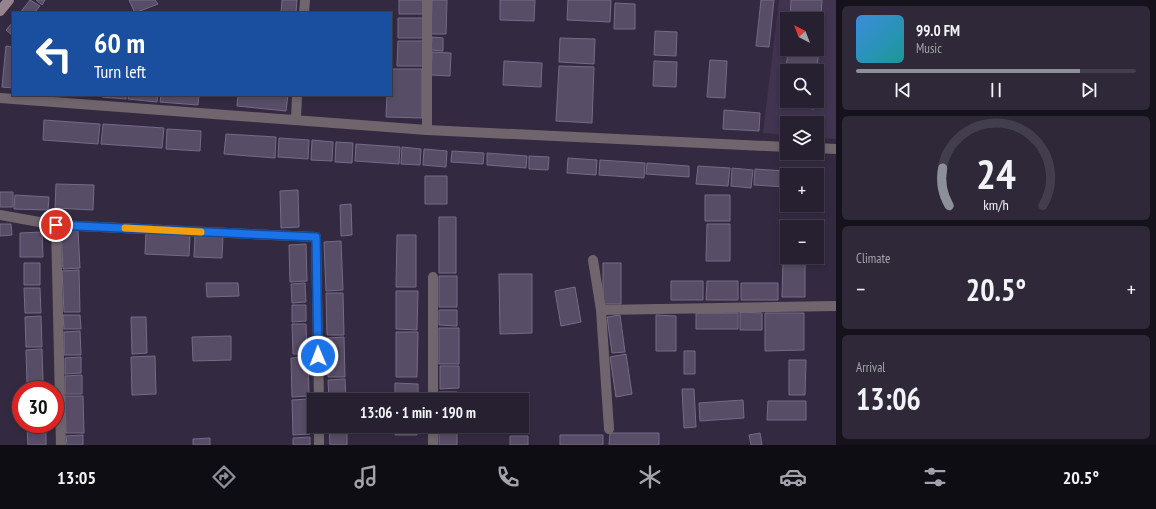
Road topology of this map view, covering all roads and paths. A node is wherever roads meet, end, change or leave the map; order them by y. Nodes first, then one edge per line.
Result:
1 (9, 0) edge
2 (304, 0) edge
3 (427, 0) edge
4 (0, 11) edge
5 (304, 12) edge
6 (297, 96) edge
7 (0, 98) edge
8 (296, 120) junction
9 (427, 130) junction
10 (780, 146) edge
11 (824, 148) edge
12 (836, 149) edge
13 (0, 216) edge
14 (56, 225) junction
15 (593, 260) dead end
16 (433, 277) dead end
17 (836, 306) edge
18 (601, 310) junction
19 (319, 393) edge
20 (433, 393) edge
21 (609, 429) dead end
22 (319, 433) edge
23 (433, 433) edge
24 (61, 445) edge
25 (319, 445) edge
26 (433, 445) edge

1 - 4 street
2 - 5 street
3 - 9 street
6 - 8 street
7 - 8 street
8 - 9 street
9 - 10 street
11 - 12 street
13 - 14 street
14 - 19 street
14 - 24 street
15 - 18 street
16 - 20 street
17 - 18 street
18 - 21 street
22 - 25 street
23 - 26 street

